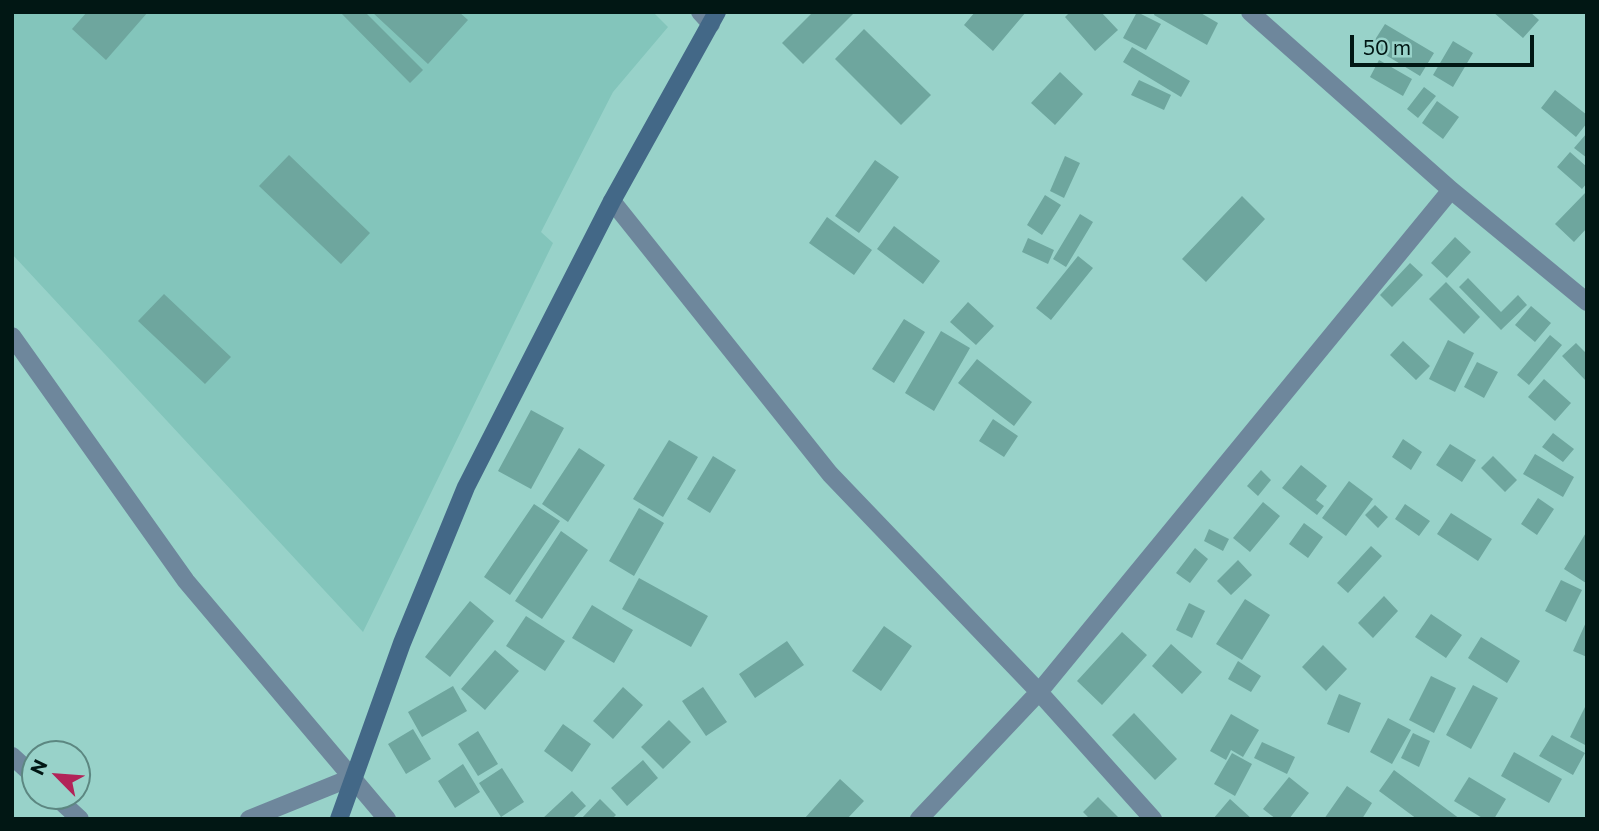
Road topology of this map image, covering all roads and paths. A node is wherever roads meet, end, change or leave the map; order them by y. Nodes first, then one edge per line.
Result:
1 (1250, 12) edge
2 (709, 16) edge
3 (1451, 190) junction
4 (612, 201) junction
5 (1587, 302) edge
6 (12, 336) edge
7 (1039, 692) junction
8 (353, 777) junction
9 (249, 819) edge
10 (339, 819) edge
11 (387, 819) edge
12 (919, 819) edge
13 (1153, 819) edge

1 - 3 street
2 - 4 main road
3 - 5 street
3 - 7 street
4 - 7 street
4 - 8 main road
6 - 8 street
7 - 12 street
7 - 13 street
8 - 9 street
8 - 10 main road
8 - 11 street

